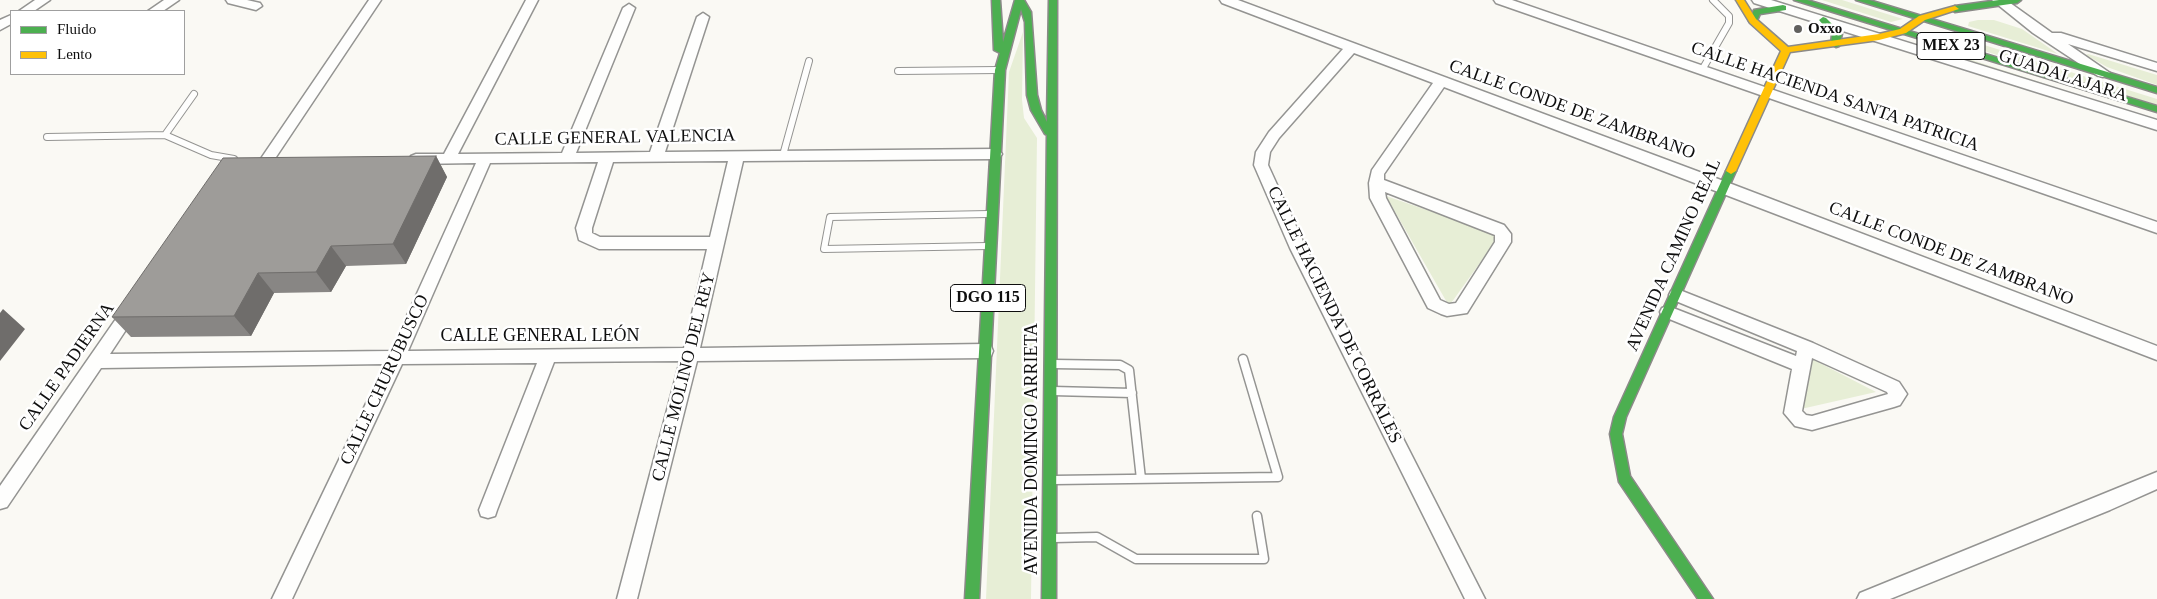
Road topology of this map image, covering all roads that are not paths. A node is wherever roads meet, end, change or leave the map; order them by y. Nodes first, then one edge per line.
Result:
1 (44, 0) edge
2 (173, 0) edge
3 (232, 0) edge
4 (375, 0) edge
5 (532, 0) edge
6 (996, 0) edge
7 (1020, 0) edge
8 (1053, 0) edge
9 (1226, 0) edge
10 (1500, 0) edge
11 (1713, 0) edge
12 (1740, 0) edge
13 (1758, 0) edge
14 (1798, 0) edge
15 (1860, 0) edge
16 (2017, 0) edge
17 (1999, 1) edge
18 (256, 6) dead end
19 (629, 8) dead end
20 (1783, 8) junction
21 (27, 10) edge
22 (156, 10) edge
23 (703, 17) dead end
24 (1922, 18) junction
25 (1824, 20) junction
26 (1753, 21) junction
27 (2038, 30) junction
28 (1904, 31) junction
29 (1879, 37) junction
30 (1836, 44) junction
31 (1352, 47) junction
32 (1786, 50) junction
33 (809, 61) dead end
34 (2157, 67) edge
35 (1000, 70) junction
36 (1702, 70) junction
37 (898, 71) dead end
38 (2103, 73) junction
39 (1440, 82) junction
40 (2157, 90) edge
41 (2103, 92) junction
42 (194, 94) dead end
43 (1767, 94) junction
44 (2066, 96) junction
45 (2157, 109) edge
46 (2157, 125) edge
47 (165, 135) junction
48 (48, 137) dead end
49 (1051, 139) junction
50 (995, 154) junction
51 (737, 155) junction
52 (783, 155) junction
53 (656, 156) junction
54 (607, 157) junction
55 (449, 158) junction
56 (567, 158) junction
57 (237, 159) junction
58 (401, 159) edge
59 (485, 159) junction
60 (267, 160) junction
61 (286, 160) edge
62 (225, 176) edge
63 (1376, 183) junction
64 (1724, 187) junction
65 (992, 214) junction
66 (2157, 228) edge
67 (717, 243) junction
68 (990, 246) junction
69 (1676, 295) junction
70 (140, 296) edge
71 (1668, 312) junction
72 (1806, 348) junction
73 (985, 352) junction
74 (2157, 353) edge
75 (690, 356) junction
76 (397, 357) junction
77 (548, 357) junction
78 (1243, 359) dead end
79 (95, 361) junction
80 (1049, 364) junction
81 (1801, 365) junction
82 (1049, 391) junction
83 (1132, 393) junction
84 (1141, 479) junction
85 (1050, 480) junction
86 (2157, 480) edge
87 (0, 501) edge
88 (488, 510) dead end
89 (1257, 516) dead end
90 (1049, 538) junction
91 (282, 599) edge
92 (628, 599) edge
93 (972, 599) edge
94 (1049, 599) edge
95 (1475, 599) edge
96 (1706, 599) edge
97 (1867, 599) edge

1 - 21 street
2 - 22 street
3 - 18 street
4 - 60 street
5 - 55 street
6 - 35 main road
7 - 35 main road, DGO 115
7 - 49 main road
8 - 49 main road, AVENIDA DOMINGO ARRIETA / DGO 115
9 - 31 street, CALLE CONDE DE ZAMBRANO
10 - 36 street, CALLE HACIENDA SANTA PATRICIA
11 - 36 lane
12 - 26 main road
13 - 20 street, GUADALAJARA
14 - 28 main road, MEX 23
15 - 24 main road, MEX 23
16 - 17 main road
17 - 24 main road
17 - 27 street
19 - 56 street
20 - 25 street, GUADALAJARA
20 - 26 main road
23 - 53 street
24 - 28 main road
24 - 38 main road, MEX 23
25 - 29 street, GUADALAJARA
25 - 30 main road
26 - 32 main road
27 - 34 street
27 - 38 street
28 - 29 main road
28 - 41 main road, MEX 23
29 - 30 main road
29 - 44 street, GUADALAJARA
30 - 32 main road
31 - 39 street, CALLE CONDE DE ZAMBRANO
31 - 95 street, CALLE HACIENDA DE CORRALES
32 - 43 main road, AVENIDA CAMINO REAL
33 - 52 lane
35 - 37 lane
35 - 50 main road, DGO 115
36 - 43 street, CALLE HACIENDA SANTA PATRICIA
38 - 40 main road, MEX 23
39 - 63 street
39 - 64 street, CALLE CONDE DE ZAMBRANO
41 - 44 main road
41 - 45 main road, MEX 23
42 - 47 lane
43 - 64 main road, AVENIDA CAMINO REAL
43 - 66 street, CALLE HACIENDA SANTA PATRICIA
44 - 46 street, GUADALAJARA
47 - 48 lane
47 - 57 lane
49 - 80 main road, AVENIDA DOMINGO ARRIETA / DGO 115
50 - 52 street, CALLE GENERAL VALENCIA
50 - 65 main road, DGO 115
51 - 52 street, CALLE GENERAL VALENCIA
51 - 53 street, CALLE GENERAL VALENCIA
51 - 67 street, CALLE MOLINO DEL REY
53 - 54 street, CALLE GENERAL VALENCIA
54 - 56 street, CALLE GENERAL VALENCIA
54 - 67 street
55 - 58 street, CALLE GENERAL VALENCIA
55 - 59 street, CALLE GENERAL VALENCIA
56 - 59 street, CALLE GENERAL VALENCIA
57 - 60 street
57 - 62 street
59 - 76 street, CALLE CHURUBUSCO
60 - 61 street
63 - 63 street
64 - 69 main road, AVENIDA CAMINO REAL
64 - 74 street, CALLE CONDE DE ZAMBRANO
65 - 68 main road, DGO 115
65 - 68 lane
67 - 75 street, CALLE MOLINO DEL REY
68 - 73 main road, DGO 115
69 - 71 main road, AVENIDA CAMINO REAL
69 - 72 street
70 - 79 street, CALLE PADIERNA
71 - 81 street
71 - 96 main road, AVENIDA CAMINO REAL
72 - 81 street
72 - 81 street
73 - 75 street, CALLE GENERAL LEÓN
73 - 93 main road, DGO 115
75 - 77 street, CALLE GENERAL LEÓN
75 - 92 street, CALLE MOLINO DEL REY
76 - 77 street, CALLE GENERAL LEÓN
76 - 79 street, CALLE GENERAL LEÓN
76 - 91 street, CALLE CHURUBUSCO
77 - 88 street
78 - 84 lane
79 - 87 street, CALLE PADIERNA
80 - 82 main road, AVENIDA DOMINGO ARRIETA / DGO 115
80 - 83 lane
82 - 83 lane
82 - 85 main road, AVENIDA DOMINGO ARRIETA / DGO 115
83 - 84 lane
84 - 85 lane
85 - 90 main road, AVENIDA DOMINGO ARRIETA / DGO 115
86 - 97 street
89 - 90 lane
90 - 94 main road, AVENIDA DOMINGO ARRIETA / DGO 115

